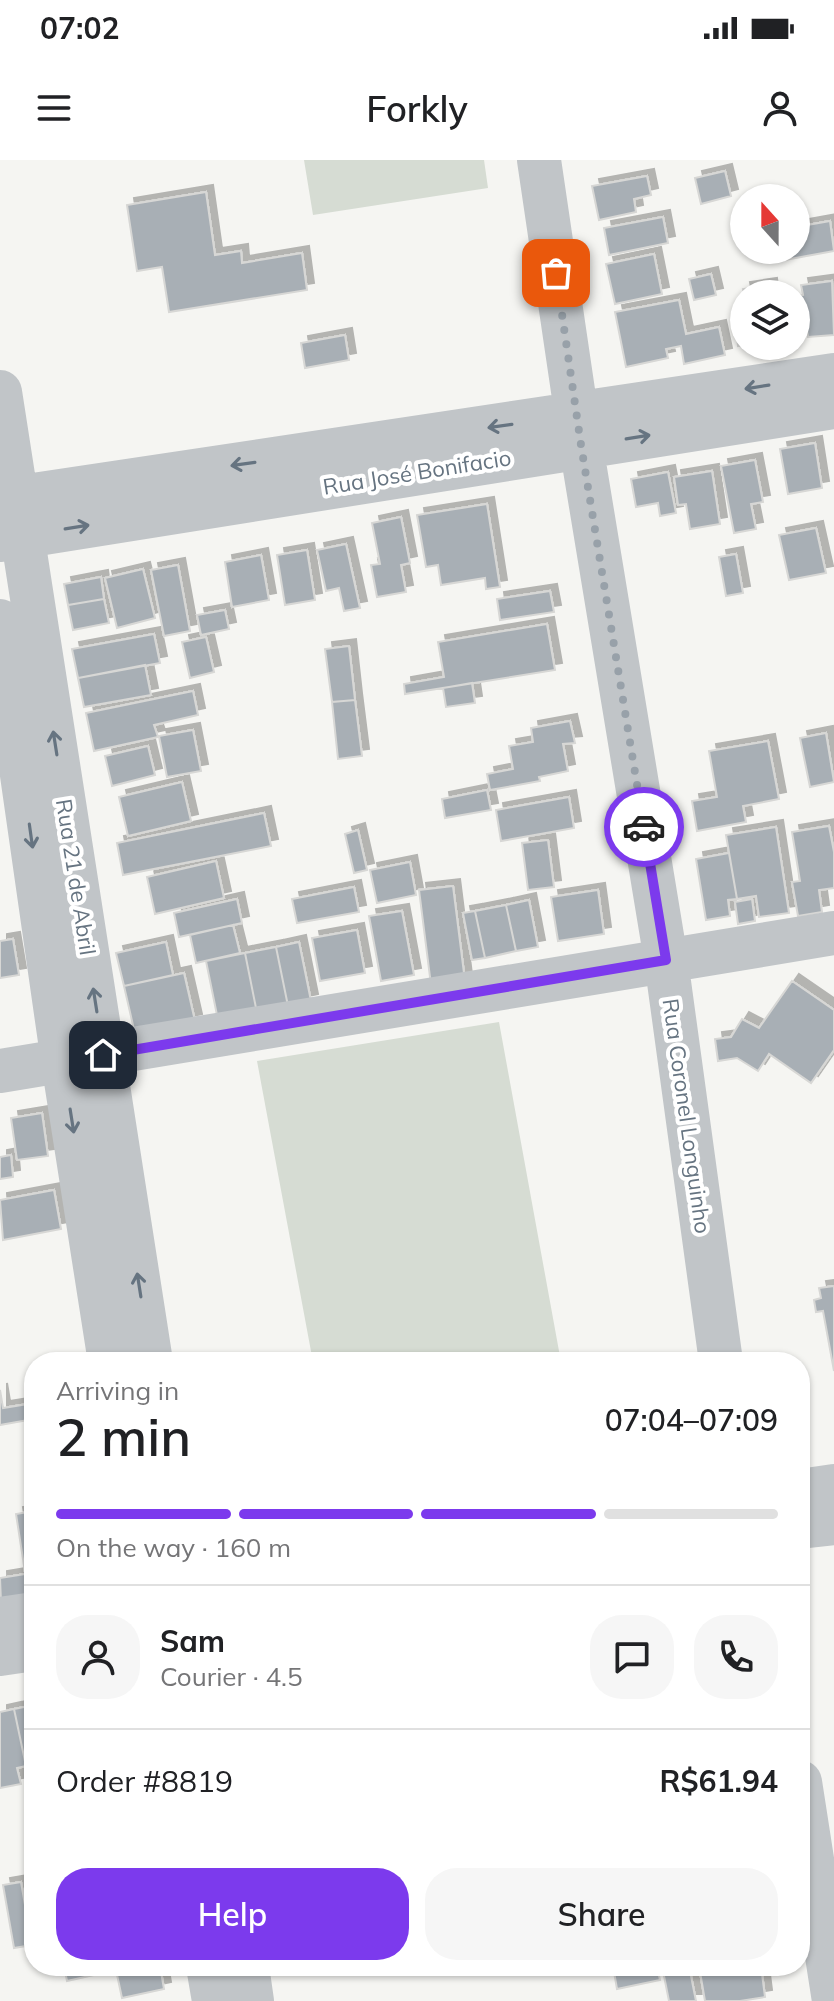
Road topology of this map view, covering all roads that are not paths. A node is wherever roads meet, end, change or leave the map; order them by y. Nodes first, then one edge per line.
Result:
1 (539, 160) edge
2 (834, 375) edge
3 (0, 392) edge
4 (834, 407) edge
5 (579, 430) junction
6 (10, 518) edge
7 (0, 621) edge
8 (25, 667) junction
9 (834, 933) edge
10 (666, 960) junction
11 (83, 1059) junction
12 (0, 1071) edge
13 (109, 1352) edge
14 (149, 1352) edge
15 (720, 1352) edge
16 (834, 1486) edge
17 (810, 1490) edge
18 (834, 1523) edge
19 (810, 1526) edge
20 (24, 1615) edge
21 (0, 1619) edge
22 (24, 1650) edge
23 (0, 1654) edge
24 (810, 1916) edge
25 (210, 1976) edge
26 (248, 1976) edge
27 (799, 1976) edge
28 (214, 2001) edge
29 (252, 2001) edge
30 (803, 2001) edge
31 (834, 2001) edge

1 - 5 street, Rua Coronel Longuinho
2 -> 5 street, Rua José Bonifacio
3 - 6 street, Rua 21 de Abril
5 -> 4 street, Rua José Bonifacio
5 - 6 street, Rua José Bonifacio
5 - 10 street, Rua Coronel Longuinho
6 - 8 street, Rua 21 de Abril
7 - 8 street, Rua 21 de Abril
8 - 11 street, Rua 21 de Abril
9 - 10 street
10 - 11 street
10 - 15 street, Rua Coronel Longuinho
11 - 12 street
11 -> 13 street, Rua 21 de Abril
14 -> 11 street, Rua 21 de Abril
16 - 17 street
18 - 19 street
20 - 21 street
22 - 23 street
24 - 31 street
25 - 28 street
26 - 29 street
27 - 30 street

